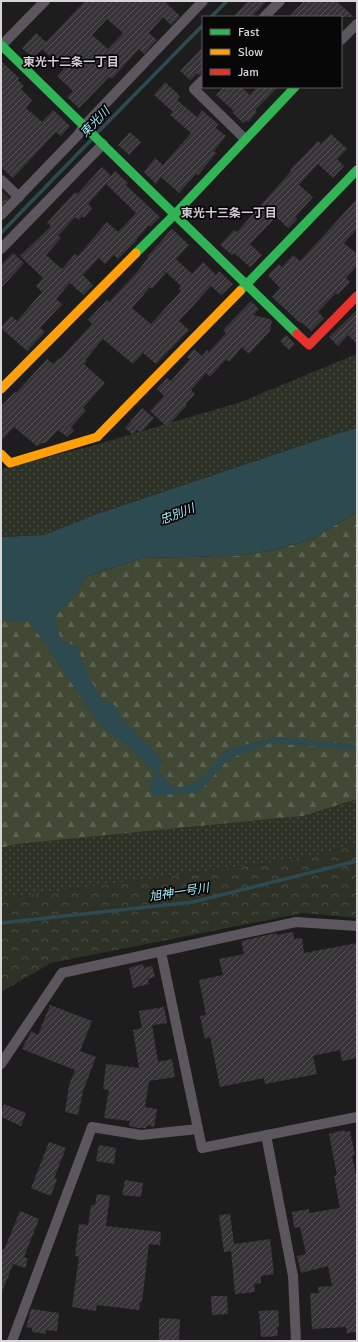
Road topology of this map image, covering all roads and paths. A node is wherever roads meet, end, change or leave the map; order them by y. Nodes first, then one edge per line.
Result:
1 (45, 1) edge
2 (203, 1) edge
3 (280, 1) edge
4 (265, 16) edge
5 (357, 24) edge
6 (342, 39) edge
7 (1, 46) edge
8 (202, 81) edge
9 (294, 88) edge
10 (87, 129) junction
11 (245, 138) junction
12 (101, 142) junction
13 (357, 170) edge
14 (1, 180) edge
15 (19, 197) junction
16 (175, 214) junction
17 (1, 216) edge
18 (1, 249) edge
19 (247, 284) junction
20 (357, 296) edge
21 (1, 389) edge
22 (1, 454) edge
23 (357, 926) edge
24 (161, 952) junction
25 (1, 1064) edge
26 (357, 1117) edge
27 (198, 1129) junction
28 (266, 1135) junction
29 (12, 1341) edge
30 (296, 1341) edge

1 - 7 street
2 - 10 street
3 - 4 street
5 - 6 street
7 - 10 street
8 - 11 street
9 - 11 street
10 - 12 street
10 - 15 street
11 - 16 street
12 - 16 street
12 - 18 street
13 - 19 street
14 - 15 street
15 - 17 street
16 - 19 street
16 - 21 street
19 - 20 street
19 - 22 street
23 - 24 street
24 - 25 street
24 - 27 street
26 - 28 street
27 - 28 street
27 - 29 street
28 - 30 street

